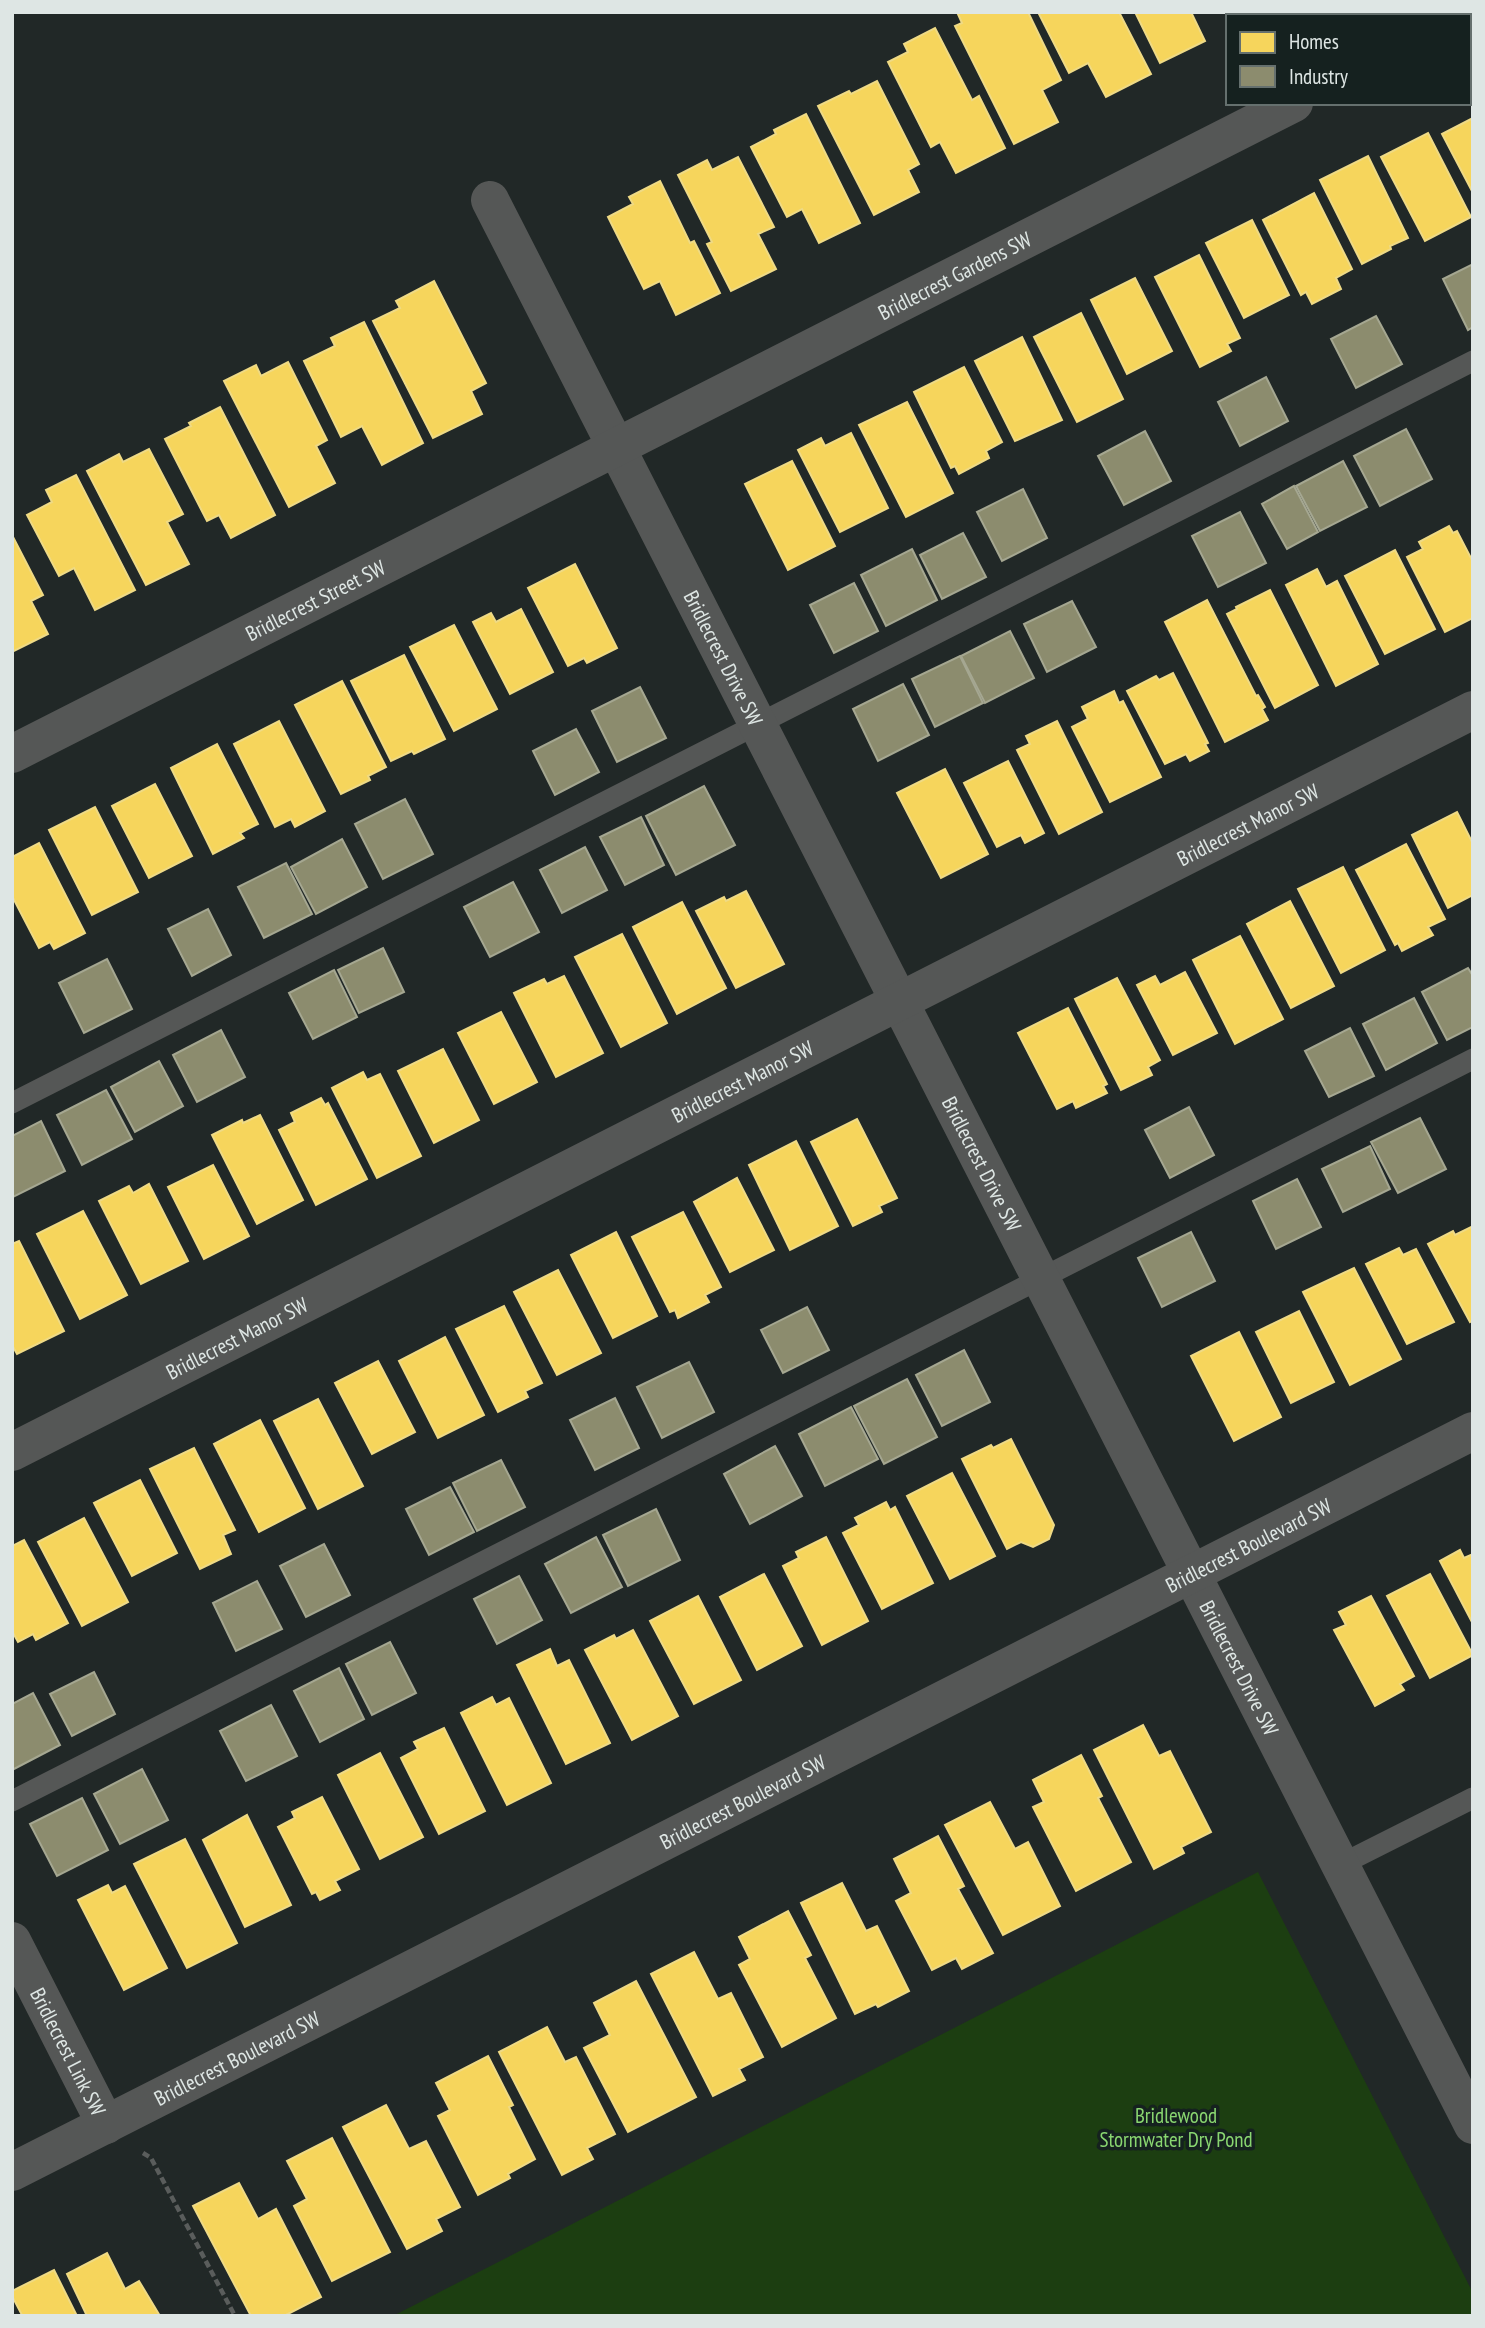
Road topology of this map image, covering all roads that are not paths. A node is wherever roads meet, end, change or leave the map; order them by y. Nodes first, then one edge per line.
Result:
1 (1290, 105) edge
2 (489, 200) dead end
3 (1473, 361) edge
4 (616, 446) junction
5 (1473, 710) edge
6 (757, 724) junction
7 (12, 754) edge
8 (899, 1002) junction
9 (1473, 1059) edge
10 (12, 1102) edge
11 (1041, 1279) junction
12 (1473, 1432) edge
13 (12, 1452) edge
14 (1191, 1574) junction
15 (1473, 1798) edge
16 (12, 1801) edge
17 (1340, 1865) junction
18 (12, 1941) edge
19 (107, 2124) junction
20 (1473, 2125) edge
21 (12, 2172) edge

1 - 4 street, Bridlecrest Gardens SW
2 - 4 street, Bridlecrest Drive SW
3 - 6 lane
4 - 6 street, Bridlecrest Drive SW
4 - 7 street, Bridlecrest Street SW
5 - 8 street, Bridlecrest Manor SW
6 - 8 street, Bridlecrest Drive SW
6 - 10 lane
8 - 11 street, Bridlecrest Drive SW
8 - 13 street, Bridlecrest Manor SW
9 - 11 lane
11 - 14 street, Bridlecrest Drive SW
11 - 16 lane
12 - 14 street, Bridlecrest Boulevard SW
14 - 17 street, Bridlecrest Drive SW
14 - 19 street, Bridlecrest Boulevard SW
15 - 17 lane
17 - 20 street, Bridlecrest Drive SW
18 - 19 street, Bridlecrest Link SW
19 - 21 street, Bridlecrest Boulevard SW

